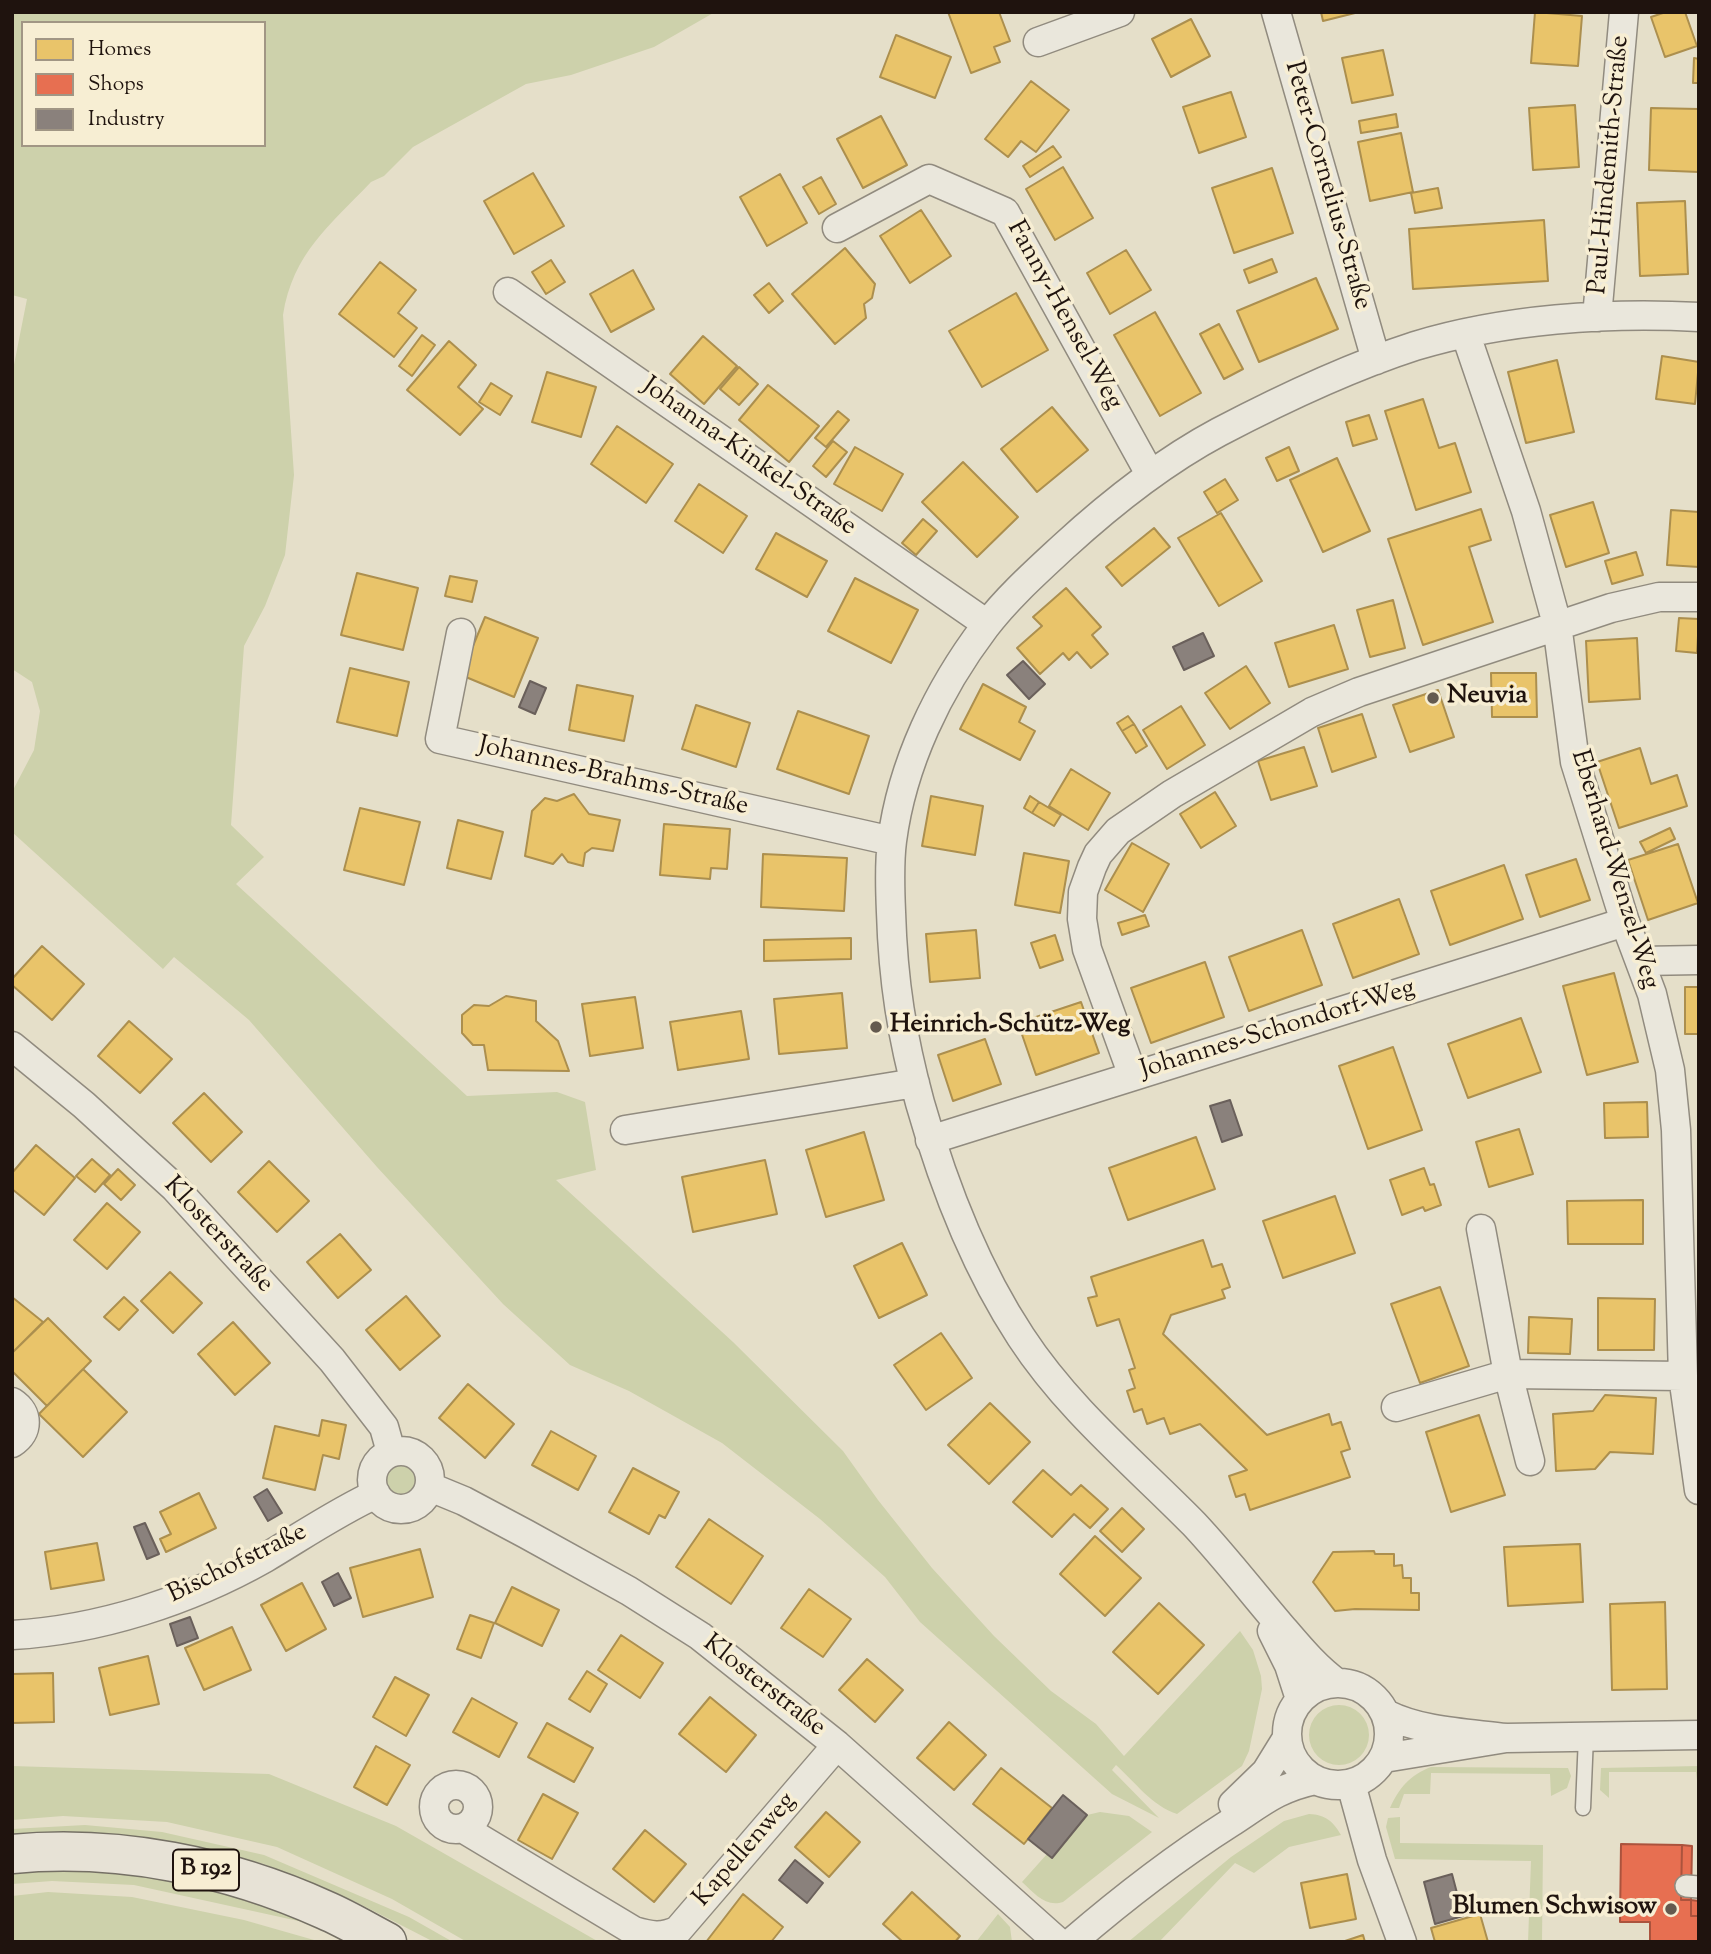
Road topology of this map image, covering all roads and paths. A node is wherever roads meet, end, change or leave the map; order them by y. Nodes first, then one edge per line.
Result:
1 (1120, 12) edge
2 (1276, 12) edge
3 (1624, 12) edge
4 (1038, 42) dead end
5 (837, 228) dead end
6 (508, 292) dead end
7 (1597, 317) junction
8 (1699, 317) edge
9 (1466, 335) junction
10 (1376, 360) junction
11 (1150, 474) junction
12 (1699, 597) edge
13 (987, 624) junction
14 (1557, 624) junction
15 (461, 632) dead end
16 (892, 841) junction
17 (1626, 922) junction
18 (1699, 960) edge
19 (1642, 961) junction
20 (12, 1046) edge
21 (1133, 1076) junction
22 (915, 1083) junction
23 (625, 1130) dead end
24 (930, 1140) junction
25 (1481, 1229) dead end
26 (1508, 1374) junction
27 (1683, 1376) junction
28 (12, 1402) edge
29 (1396, 1407) dead end
30 (12, 1443) edge
31 (391, 1452) junction
32 (1530, 1461) dead end
33 (1698, 1474) edge
34 (430, 1487) junction
35 (376, 1494) junction
36 (1254, 1594) junction
37 (12, 1634) edge
38 (1338, 1683) junction
39 (1300, 1699) junction
40 (1386, 1714) junction
41 (1699, 1735) edge
42 (1586, 1736) junction
43 (1287, 1738) junction
44 (1506, 1738) junction
45 (837, 1745) junction
46 (1384, 1758) junction
47 (1315, 1780) junction
48 (1351, 1784) junction
49 (1583, 1808) dead end
50 (464, 1829) dead end
51 (1189, 1849) junction
52 (12, 1854) edge
53 (387, 1942) edge
54 (1058, 1942) edge
55 (1072, 1942) edge
56 (1402, 1942) edge

1 - 4 street
2 - 10 street, Peter-Cornelius-Straße
3 - 7 street, Paul-Hindemith-Straße
5 - 11 street, Fanny-Hensel-Weg
6 - 13 street, Johanna-Kinkel-Straße
7 - 8 street
7 - 9 street
9 - 10 street
9 - 14 street, Eberhard-Wenzel-Weg
10 - 11 street
11 - 13 street
12 - 14 street
13 - 16 street
14 - 17 street, Eberhard-Wenzel-Weg
14 - 21 street
15 - 16 street, Johannes-Brahms-Straße
16 - 22 street
17 - 19 street, Eberhard-Wenzel-Weg
17 - 21 street, Johannes-Schondorf-Weg
18 - 19 street
19 - 27 street, Eberhard-Wenzel-Weg
20 - 31 street, Klosterstraße
21 - 24 street, Johannes-Schondorf-Weg
22 - 23 street
22 - 24 street
24 - 36 street
25 - 26 street
26 - 27 street
26 - 29 street
26 - 32 street
27 - 33 street, Eberhard-Wenzel-Weg
28 - 30 street
31 - 34 street
31 - 35 street
34 - 35 street
34 - 45 street, Klosterstraße
35 - 37 street, Bischofstraße
36 - 38 street
36 - 39 street
38 - 39 street
38 - 40 street
39 - 43 street
40 - 44 street
40 - 46 street
41 - 42 street
42 - 44 street
42 - 49 lane
43 - 47 street
43 - 51 street
44 - 46 street
45 - 50 street, Kapellenweg
45 - 54 street, Klosterstraße
46 - 48 street
47 - 48 street
47 - 51 street
48 - 56 street
51 - 55 street
52 - 53 main road, B 192

